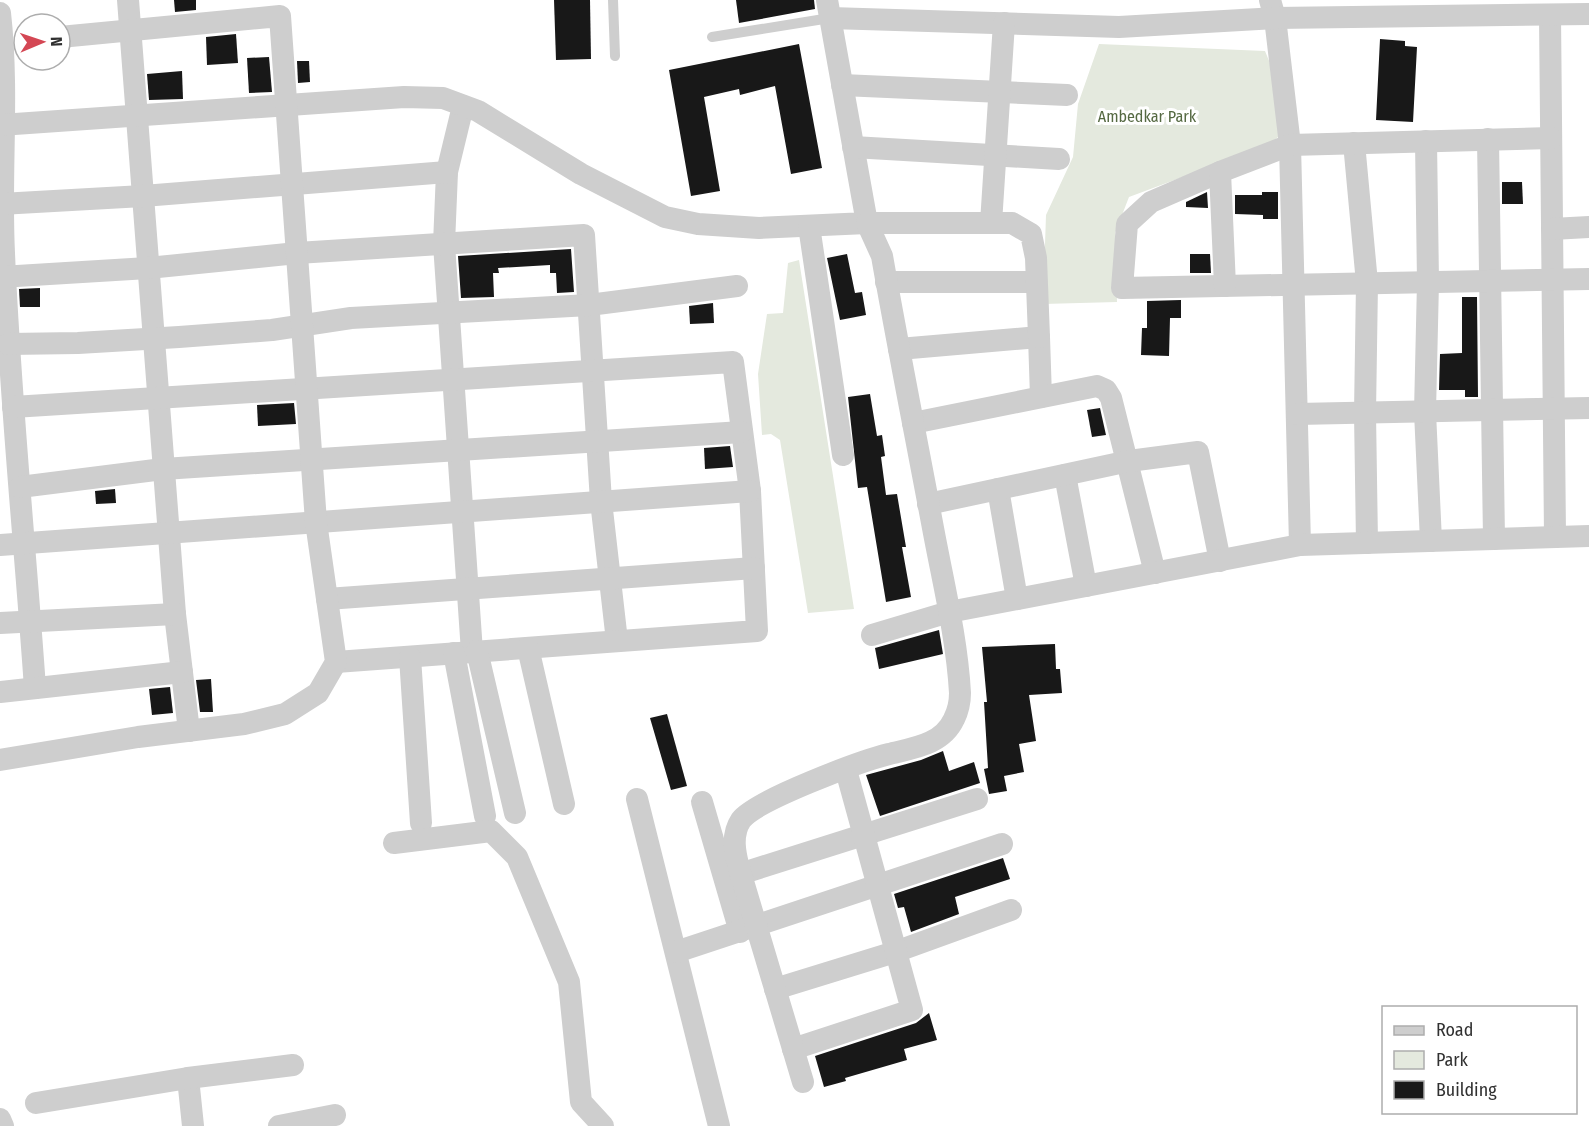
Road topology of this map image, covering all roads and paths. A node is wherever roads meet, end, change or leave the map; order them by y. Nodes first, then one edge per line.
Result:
1 (128, 0) edge
2 (613, 0) edge
3 (828, 9) edge
4 (1272, 9) edge
5 (0, 13) edge
6 (1589, 14) edge
7 (1550, 15) junction
8 (1004, 23) junction
9 (130, 28) junction
10 (72, 35) edge
11 (712, 37) dead end
12 (9, 44) edge
13 (615, 56) dead end
14 (842, 85) junction
15 (999, 91) junction
16 (1066, 95) dead end
17 (286, 105) junction
18 (463, 106) junction
19 (138, 116) junction
20 (2, 125) edge
21 (1551, 138) junction
22 (1488, 139) junction
23 (1426, 141) junction
24 (1354, 143) junction
25 (1290, 145) junction
26 (853, 147) junction
27 (995, 154) junction
28 (1059, 159) dead end
29 (447, 172) junction
30 (1220, 172) junction
31 (291, 184) junction
32 (143, 196) junction
33 (1, 204) edge
34 (867, 223) junction
35 (991, 224) junction
36 (809, 226) junction
37 (1589, 227) edge
38 (1552, 229) junction
39 (444, 244) junction
40 (297, 253) junction
41 (148, 268) junction
42 (2, 276) edge
43 (1589, 279) edge
44 (1553, 280) junction
45 (1491, 281) junction
46 (886, 282) junction
47 (1036, 282) junction
48 (1428, 282) junction
49 (1367, 284) junction
50 (1294, 285) junction
51 (737, 286) dead end
52 (1225, 286) junction
53 (589, 305) junction
54 (449, 313) junction
55 (302, 325) junction
56 (1039, 337) junction
57 (154, 338) junction
58 (8, 344) junction
59 (899, 349) junction
60 (593, 370) junction
61 (453, 380) junction
62 (306, 388) junction
63 (1041, 397) junction
64 (158, 398) junction
65 (13, 407) junction
66 (1589, 408) edge
67 (1554, 409) junction
68 (1491, 410) junction
69 (1425, 412) junction
70 (1365, 413) junction
71 (1297, 414) junction
72 (913, 423) junction
73 (742, 432) junction
74 (598, 442) junction
75 (458, 451) junction
76 (843, 455) dead end
77 (311, 461) junction
78 (1129, 461) junction
79 (164, 469) junction
80 (1065, 475) junction
81 (13, 479) edge
82 (998, 489) junction
83 (750, 490) junction
84 (602, 501) junction
85 (928, 504) junction
86 (462, 511) junction
87 (316, 522) junction
88 (168, 533) junction
89 (1589, 536) edge
90 (1555, 537) junction
91 (1494, 539) junction
92 (1431, 541) junction
93 (25, 543) junction
94 (1367, 543) junction
95 (0, 545) edge
96 (1300, 545) junction
97 (1220, 561) junction
98 (754, 568) junction
99 (1155, 573) junction
100 (610, 579) junction
101 (1086, 586) junction
102 (468, 589) junction
103 (327, 599) junction
104 (1017, 599) junction
105 (949, 612) junction
106 (175, 614) junction
107 (30, 621) junction
108 (0, 623) edge
109 (872, 635) dead end
110 (617, 641) junction
111 (528, 648) junction
112 (468, 652) junction
113 (410, 657) junction
114 (336, 662) junction
115 (182, 672) junction
116 (35, 688) junction
117 (0, 692) edge
118 (189, 731) junction
119 (0, 760) edge
120 (846, 770) junction
121 (637, 799) dead end
122 (977, 800) dead end
123 (702, 802) dead end
124 (564, 804) dead end
125 (515, 813) dead end
126 (486, 816) dead end
127 (421, 823) dead end
128 (863, 836) junction
129 (394, 843) dead end
130 (1002, 844) dead end
131 (740, 874) junction
132 (876, 884) junction
133 (1011, 910) dead end
134 (748, 929) junction
135 (676, 952) junction
136 (895, 952) junction
137 (775, 989) junction
138 (793, 1049) junction
139 (293, 1065) dead end
140 (188, 1078) junction
141 (803, 1082) dead end
142 (36, 1103) dead end
143 (335, 1115) dead end
144 (0, 1119) edge
145 (3, 1126) edge
146 (193, 1126) edge
147 (279, 1126) edge
148 (603, 1126) edge
149 (719, 1126) edge

1 - 9 street
2 - 13 lane
3 - 8 street
3 - 11 lane
3 - 14 street
4 - 7 street
4 - 8 street
4 - 25 street
5 - 12 street
6 - 7 street
7 - 21 street
8 - 15 street
9 - 10 street
9 - 17 street
9 - 19 street
12 - 20 street
14 - 15 street
14 - 26 street
15 - 16 street
15 - 27 street
17 - 18 street
17 - 19 street
17 - 31 street
18 - 29 street
18 - 36 street
19 - 20 street
19 - 32 street
20 - 33 street
21 - 22 street
21 - 38 street
22 - 23 street
22 - 45 street
23 - 24 street
23 - 48 street
24 - 25 street
24 - 49 street
25 - 30 street
25 - 50 street
26 - 27 street
26 - 34 street
27 - 28 street
27 - 35 street
29 - 31 street
29 - 39 street
30 - 52 street
30 - 52 street
31 - 32 street
31 - 40 street
32 - 33 street
32 - 41 street
33 - 42 street
34 - 35 street
34 - 36 street
34 - 46 street
35 - 47 street
36 - 76 street
37 - 38 street
38 - 44 street
39 - 40 street
39 - 53 street
39 - 54 street
40 - 41 street
40 - 55 street
41 - 42 street
41 - 57 street
42 - 58 street
43 - 44 street
44 - 45 street
44 - 67 street
45 - 48 street
45 - 68 street
46 - 47 street
46 - 59 street
47 - 56 street
48 - 49 street
48 - 69 street
49 - 50 street
49 - 70 street
50 - 52 street
50 - 71 street
51 - 53 street
53 - 54 street
53 - 60 street
54 - 55 street
54 - 61 street
55 - 57 street
55 - 62 street
56 - 59 street
56 - 63 street
57 - 58 street
57 - 64 street
58 - 65 street
59 - 72 street
60 - 61 street
60 - 73 street
60 - 74 street
61 - 62 street
61 - 75 street
62 - 64 street
62 - 77 street
63 - 72 street
63 - 78 street
64 - 65 street
64 - 79 street
65 - 81 street
66 - 67 street
67 - 68 street
67 - 90 street
68 - 69 street
68 - 91 street
69 - 70 street
69 - 92 street
70 - 71 street
70 - 94 street
71 - 96 street
72 - 85 street
73 - 74 street
73 - 83 street
74 - 75 street
74 - 84 street
75 - 77 street
75 - 86 street
77 - 79 street
77 - 87 street
78 - 80 street
78 - 97 street
78 - 99 street
79 - 81 street
79 - 88 street
80 - 82 street
80 - 101 street
81 - 93 street
82 - 85 street
82 - 104 street
83 - 84 street
83 - 98 street
84 - 86 street
84 - 100 street
85 - 105 street
86 - 87 street
86 - 102 street
87 - 88 street
87 - 103 street
88 - 93 street
88 - 106 street
89 - 90 street
90 - 91 street
91 - 92 street
92 - 94 street
93 - 95 street
93 - 107 street
94 - 96 street
96 - 97 street
97 - 99 street
98 - 100 street
98 - 110 street
99 - 101 street
100 - 102 street
100 - 110 street
101 - 104 street
102 - 103 street
102 - 112 street
103 - 114 street
104 - 105 street
105 - 109 street
105 - 120 street
106 - 107 street
106 - 115 street
107 - 108 street
107 - 116 street
110 - 111 street
111 - 112 street
111 - 124 street
112 - 113 street
112 - 125 street
112 - 126 street
113 - 114 street
113 - 127 street
114 - 118 street
115 - 116 street
115 - 118 street
116 - 117 street
118 - 119 street
120 - 128 street
120 - 131 street
121 - 135 street
122 - 128 street
123 - 134 street
128 - 131 street
128 - 132 street
129 - 148 street
130 - 132 street
131 - 134 street
132 - 134 street
132 - 136 street
133 - 136 street
134 - 135 street
134 - 137 street
135 - 149 street
136 - 137 street
136 - 138 street
137 - 138 street
138 - 141 street
139 - 140 street
140 - 142 street
140 - 146 street
143 - 147 street
144 - 145 street

